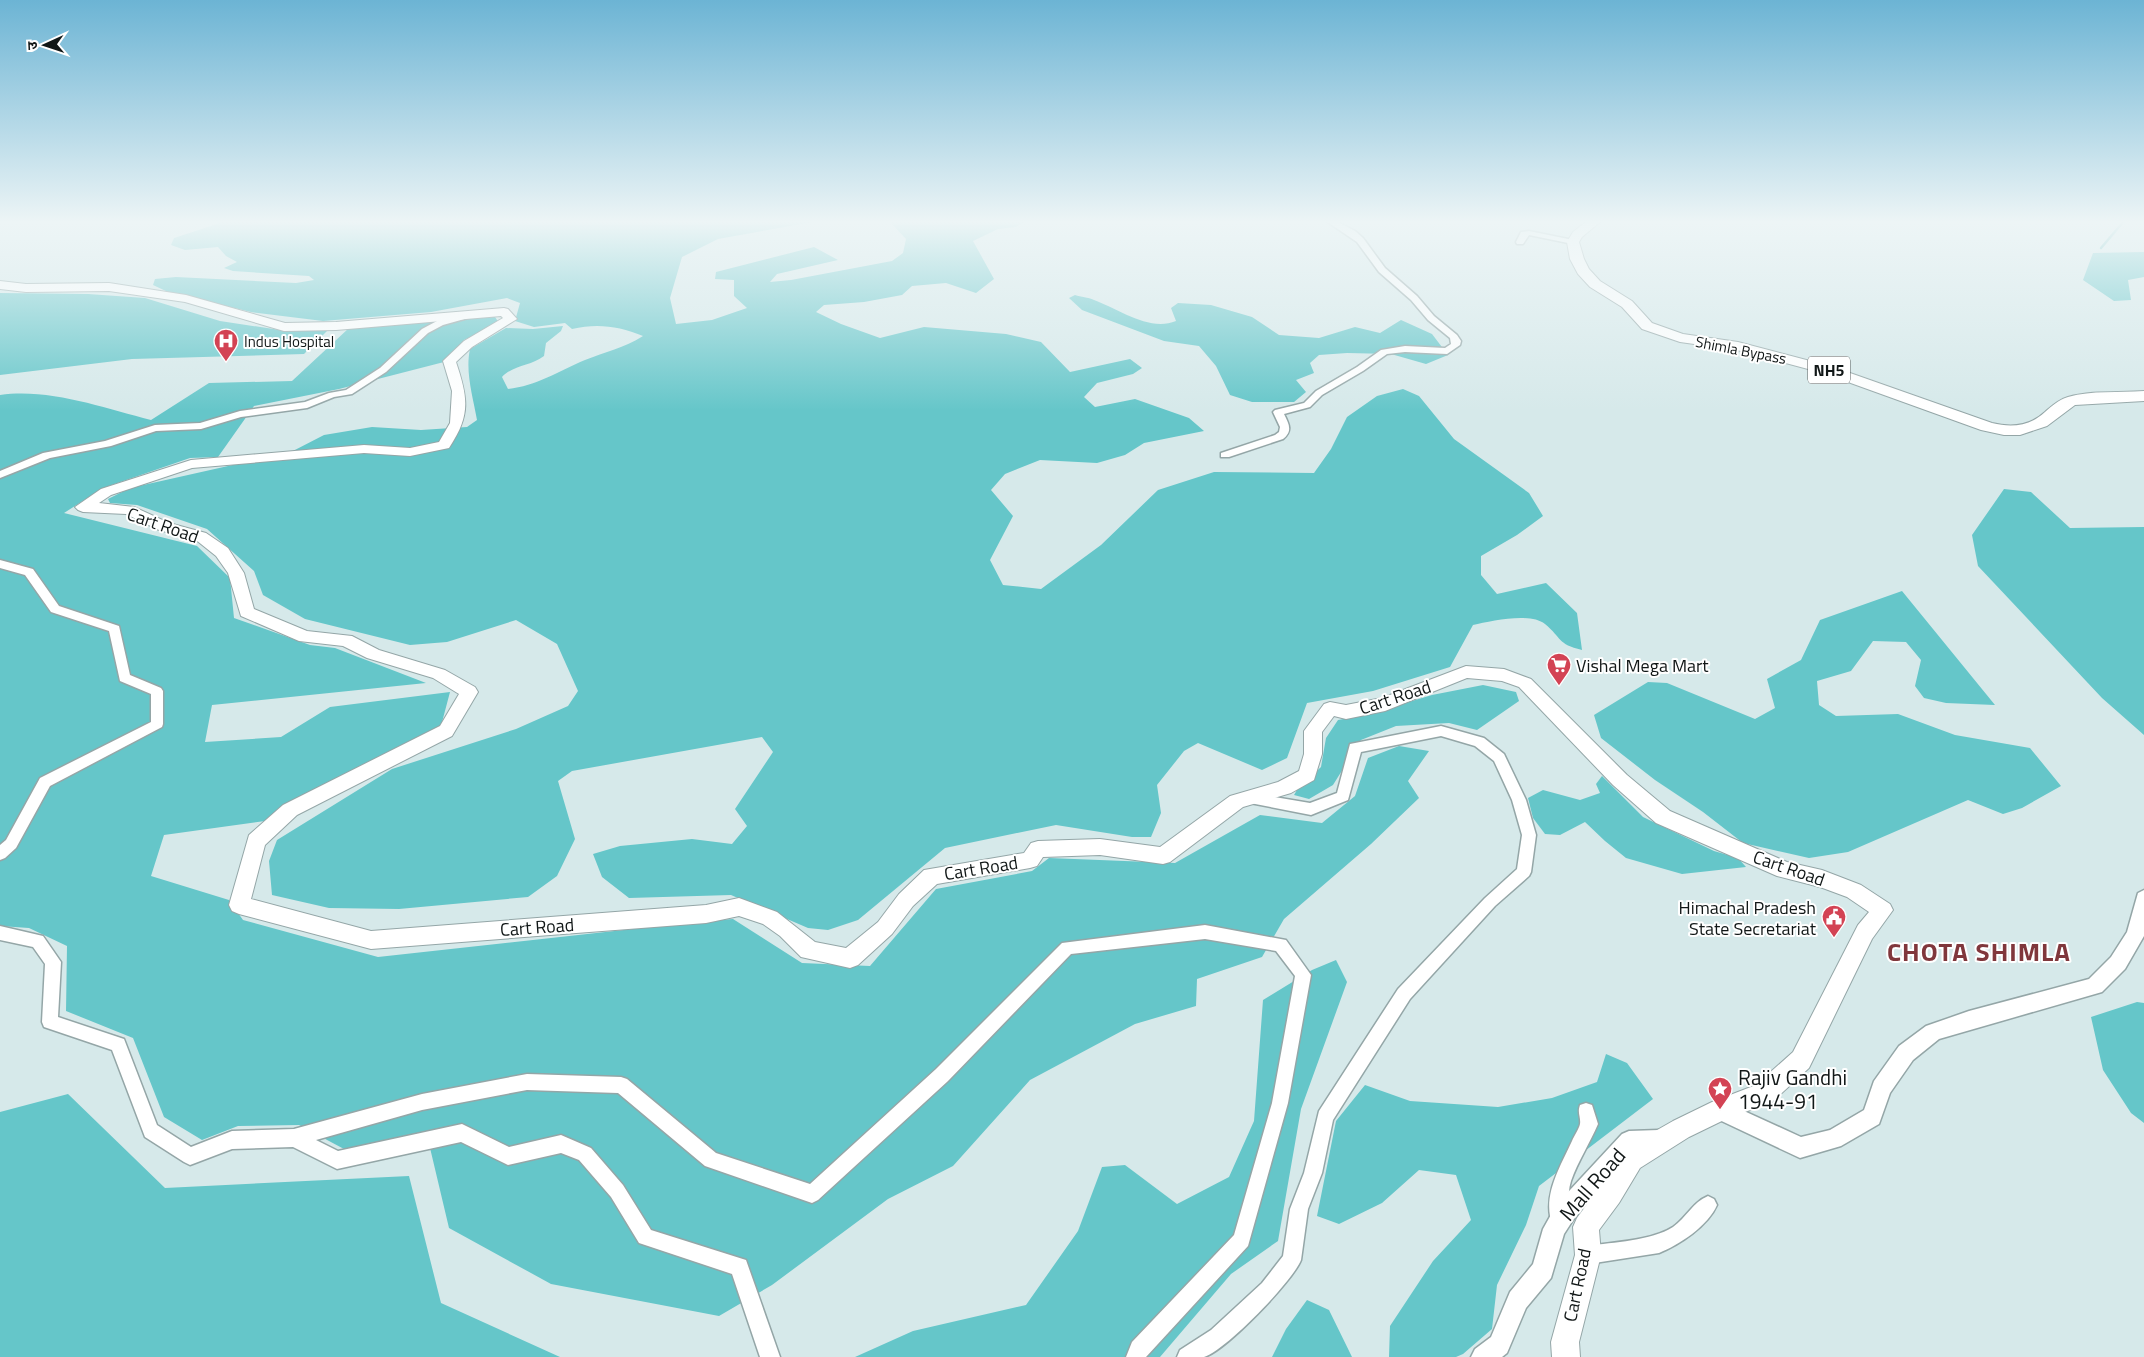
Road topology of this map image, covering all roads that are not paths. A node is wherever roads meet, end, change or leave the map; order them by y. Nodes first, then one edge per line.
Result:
1 (1398, 284) edge
2 (1596, 284) edge
3 (0, 285) edge
4 (469, 316) junction
5 (2144, 396) edge
6 (1225, 454) dead end
7 (0, 476) edge
8 (0, 564) edge
9 (1250, 798) junction
10 (0, 854) edge
11 (2144, 898) edge
12 (0, 933) edge
13 (1720, 1110) junction
14 (1586, 1111) dead end
15 (294, 1138) junction
16 (1661, 1140) junction
17 (1708, 1205) dead end
18 (1559, 1222) junction
19 (1588, 1255) junction
20 (770, 1357) edge
21 (1136, 1357) edge
22 (1188, 1357) edge
23 (1483, 1357) edge
24 (1566, 1357) edge

1 - 6 street
2 - 5 highway, Shimla Bypass / NH5
3 - 4 main road, Cart Road
4 - 7 street
4 - 9 main road, Cart Road
8 - 10 street
9 - 13 main road, Cart Road
9 - 22 street
11 - 13 street
12 - 15 street
13 - 16 main road, Cart Road
14 - 18 street
15 - 20 street
15 - 21 street
16 - 18 street, Mall Road
16 - 19 main road, Cart Road
17 - 19 street
18 - 23 street, Mall Road
19 - 24 main road, Cart Road

